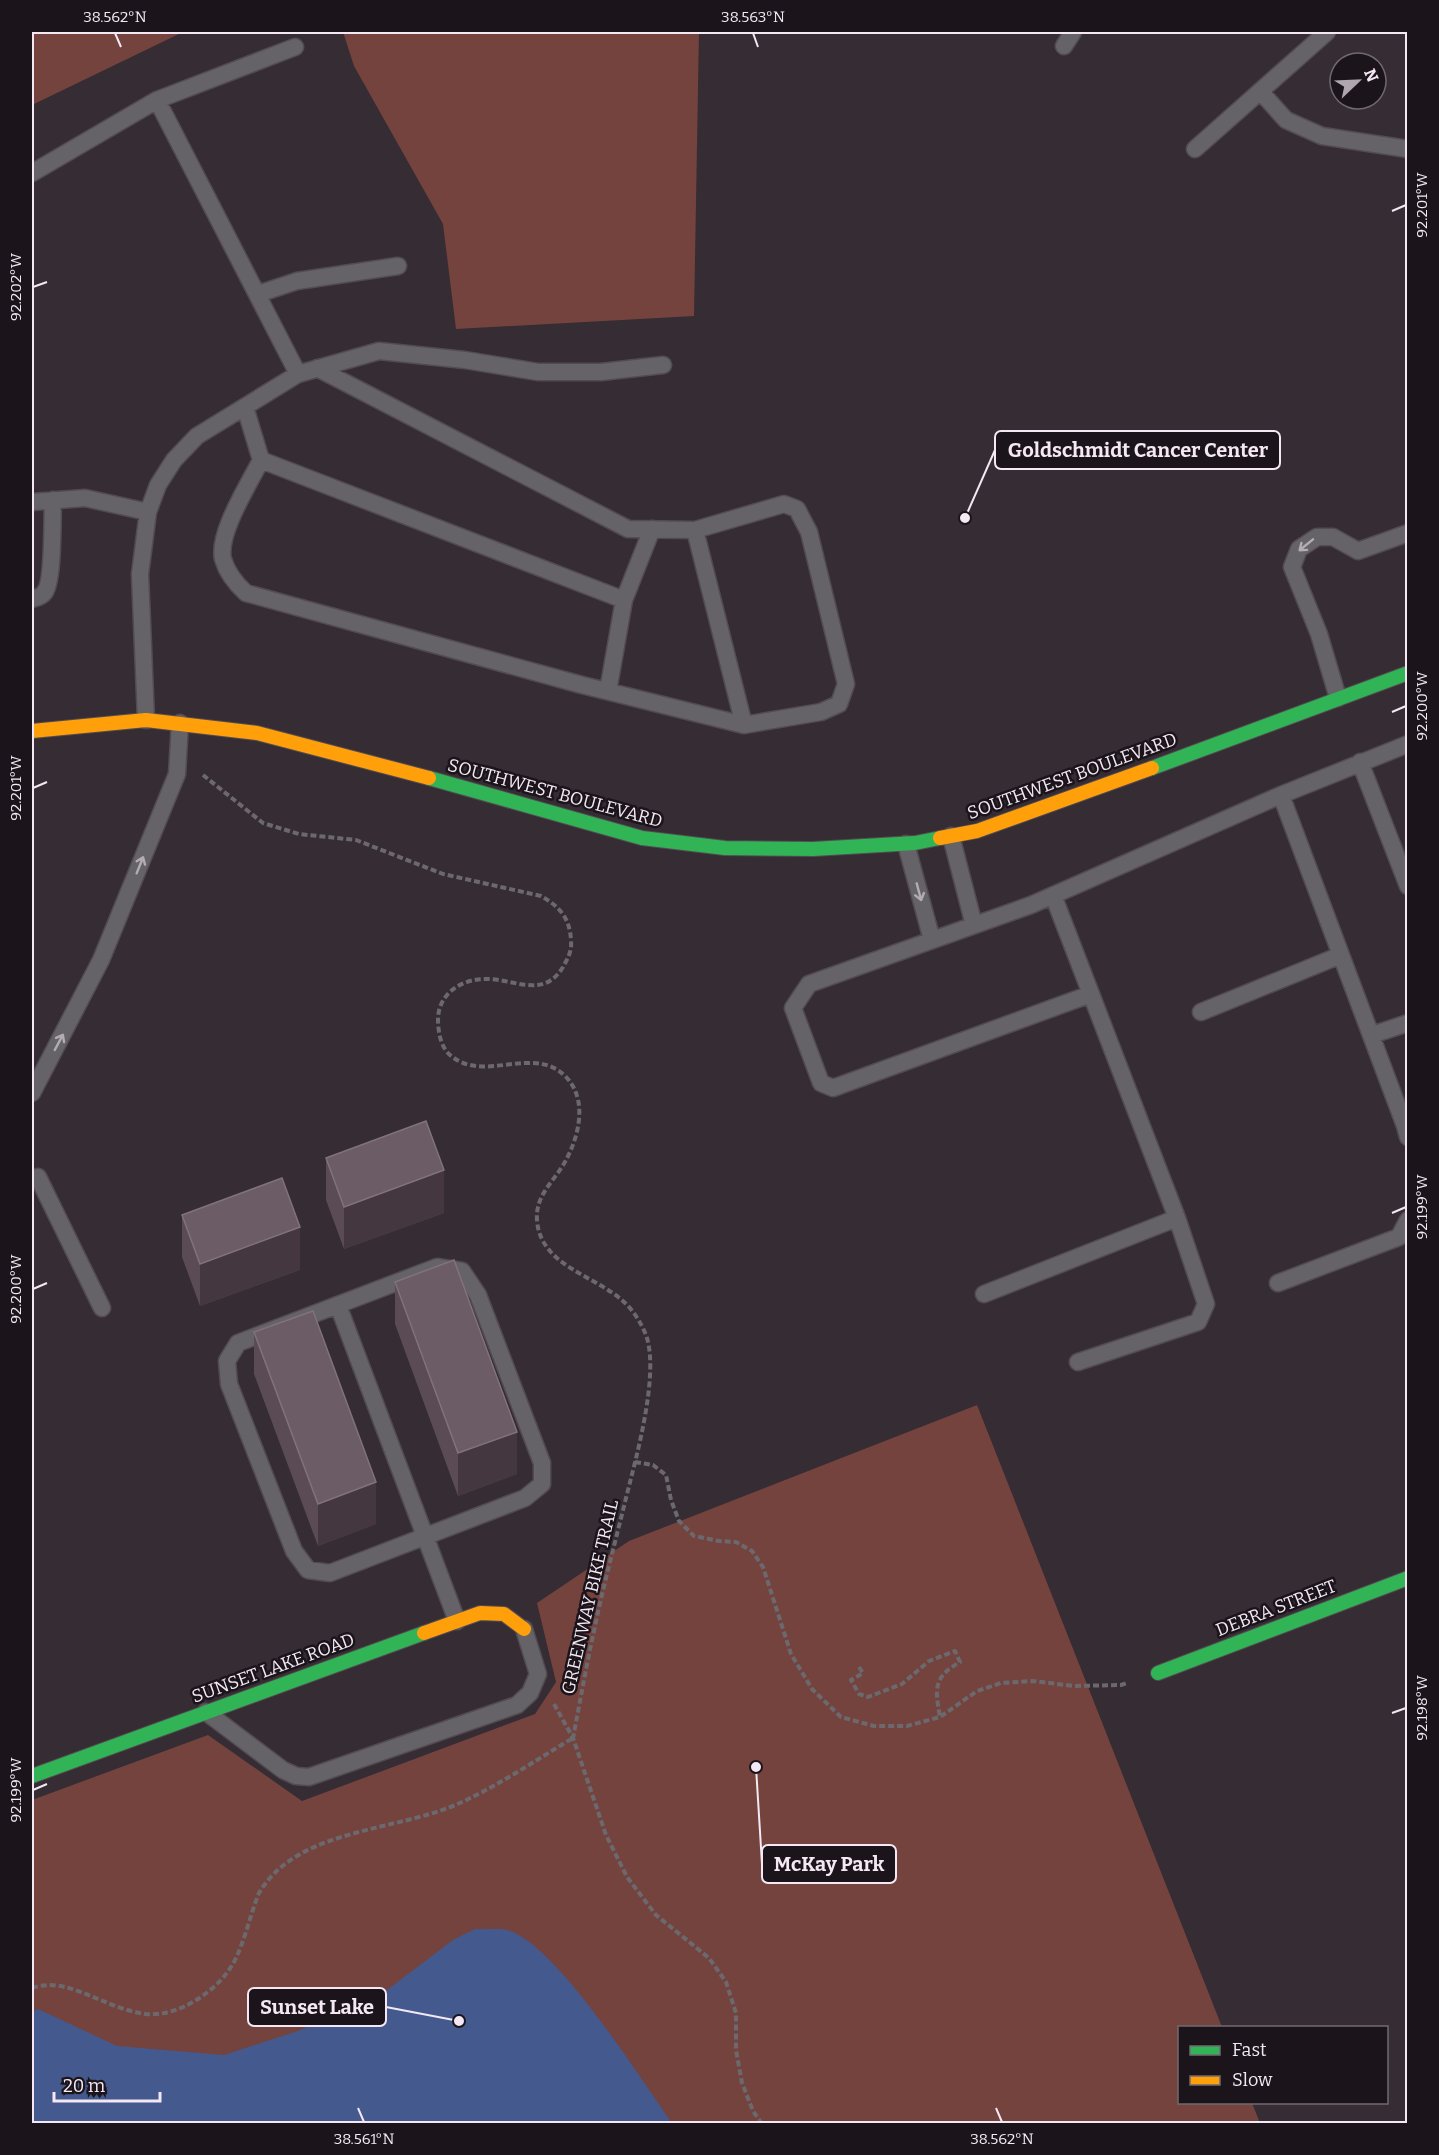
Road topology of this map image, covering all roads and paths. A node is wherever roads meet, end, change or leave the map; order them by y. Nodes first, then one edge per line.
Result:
1 (1327, 32) edge
2 (296, 47) dead end
3 (1260, 91) junction
4 (158, 100) junction
5 (1195, 149) dead end
6 (1407, 149) edge
7 (32, 173) edge
8 (398, 266) dead end
9 (258, 294) junction
10 (663, 364) dead end
11 (317, 368) junction
12 (298, 374) junction
13 (245, 407) junction
14 (261, 460) junction
15 (53, 500) junction
16 (32, 502) edge
17 (148, 512) junction
18 (652, 529) junction
19 (695, 530) junction
20 (1407, 533) edge
21 (32, 598) edge
22 (624, 600) junction
23 (1407, 673) edge
24 (608, 691) junction
25 (1338, 698) junction
26 (146, 720) junction
27 (180, 723) junction
28 (744, 725) junction
29 (32, 731) edge
30 (1407, 744) edge
31 (1360, 762) junction
32 (177, 774) junction
33 (1281, 795) junction
34 (951, 836) junction
35 (906, 844) junction
36 (1407, 886) edge
37 (1053, 895) junction
38 (974, 925) junction
39 (932, 940) junction
40 (1341, 956) junction
41 (1091, 994) junction
42 (1201, 1012) dead end
43 (1407, 1023) edge
44 (1372, 1035) junction
45 (32, 1093) edge
46 (1407, 1137) edge
47 (34, 1173) edge
48 (1177, 1218) junction
49 (1407, 1220) edge
50 (1278, 1283) dead end
51 (984, 1294) dead end
52 (338, 1305) junction
53 (102, 1308) dead end
54 (1078, 1362) dead end
55 (635, 1462) junction
56 (425, 1537) junction
57 (1407, 1578) edge
58 (457, 1621) junction
59 (524, 1629) joint
60 (859, 1667) dead end
61 (1158, 1673) joint
62 (205, 1711) junction
63 (940, 1717) junction
64 (573, 1738) junction
65 (32, 1776) edge
66 (32, 1988) edge
67 (762, 2124) edge

1 - 3 lane
2 - 4 lane
3 - 5 lane
3 - 6 lane
4 - 7 lane
4 - 9 lane
8 - 9 lane
9 - 12 lane
10 - 11 lane
11 - 12 lane
11 - 18 lane
12 - 13 lane
13 - 14 lane
13 - 17 lane
14 - 22 lane
14 - 24 lane
15 - 16 lane
15 - 17 lane
15 - 21 lane
17 - 26 lane
18 - 19 lane
18 - 22 lane
19 - 28 lane
19 - 28 lane
20 -> 25 lane
22 - 24 lane
23 - 25 main road, SOUTHWEST BOULEVARD
24 - 28 lane
25 - 34 main road, SOUTHWEST BOULEVARD
26 - 27 main road, SOUTHWEST BOULEVARD
26 - 29 main road, SOUTHWEST BOULEVARD
27 - 32 lane
27 - 35 main road, SOUTHWEST BOULEVARD
30 - 31 lane
31 - 33 lane
31 - 36 lane
45 -> 32 lane
32 - 55 path, GREENWAY BIKE TRAIL
33 - 37 lane
33 - 40 lane
34 - 35 main road, SOUTHWEST BOULEVARD
34 - 38 lane
35 -> 39 lane
37 - 38 lane
37 - 41 lane
38 - 39 lane
39 - 41 lane
40 - 42 lane
40 - 44 lane
41 - 48 lane
43 - 44 lane
44 - 46 lane
47 - 53 lane
48 - 51 lane
48 - 54 lane
49 - 50 lane
52 - 56 lane
52 - 56 lane
52 - 56 lane
55 - 63 path
55 - 64 path, GREENWAY BIKE TRAIL
56 - 58 lane
57 - 61 main road, DEBRA STREET
58 - 59 main road, SUNSET LAKE ROAD
58 - 62 main road, SUNSET LAKE ROAD
59 - 62 lane
60 - 63 path
61 - 63 path
62 - 65 main road, SUNSET LAKE ROAD
64 - 66 path
64 - 67 path

